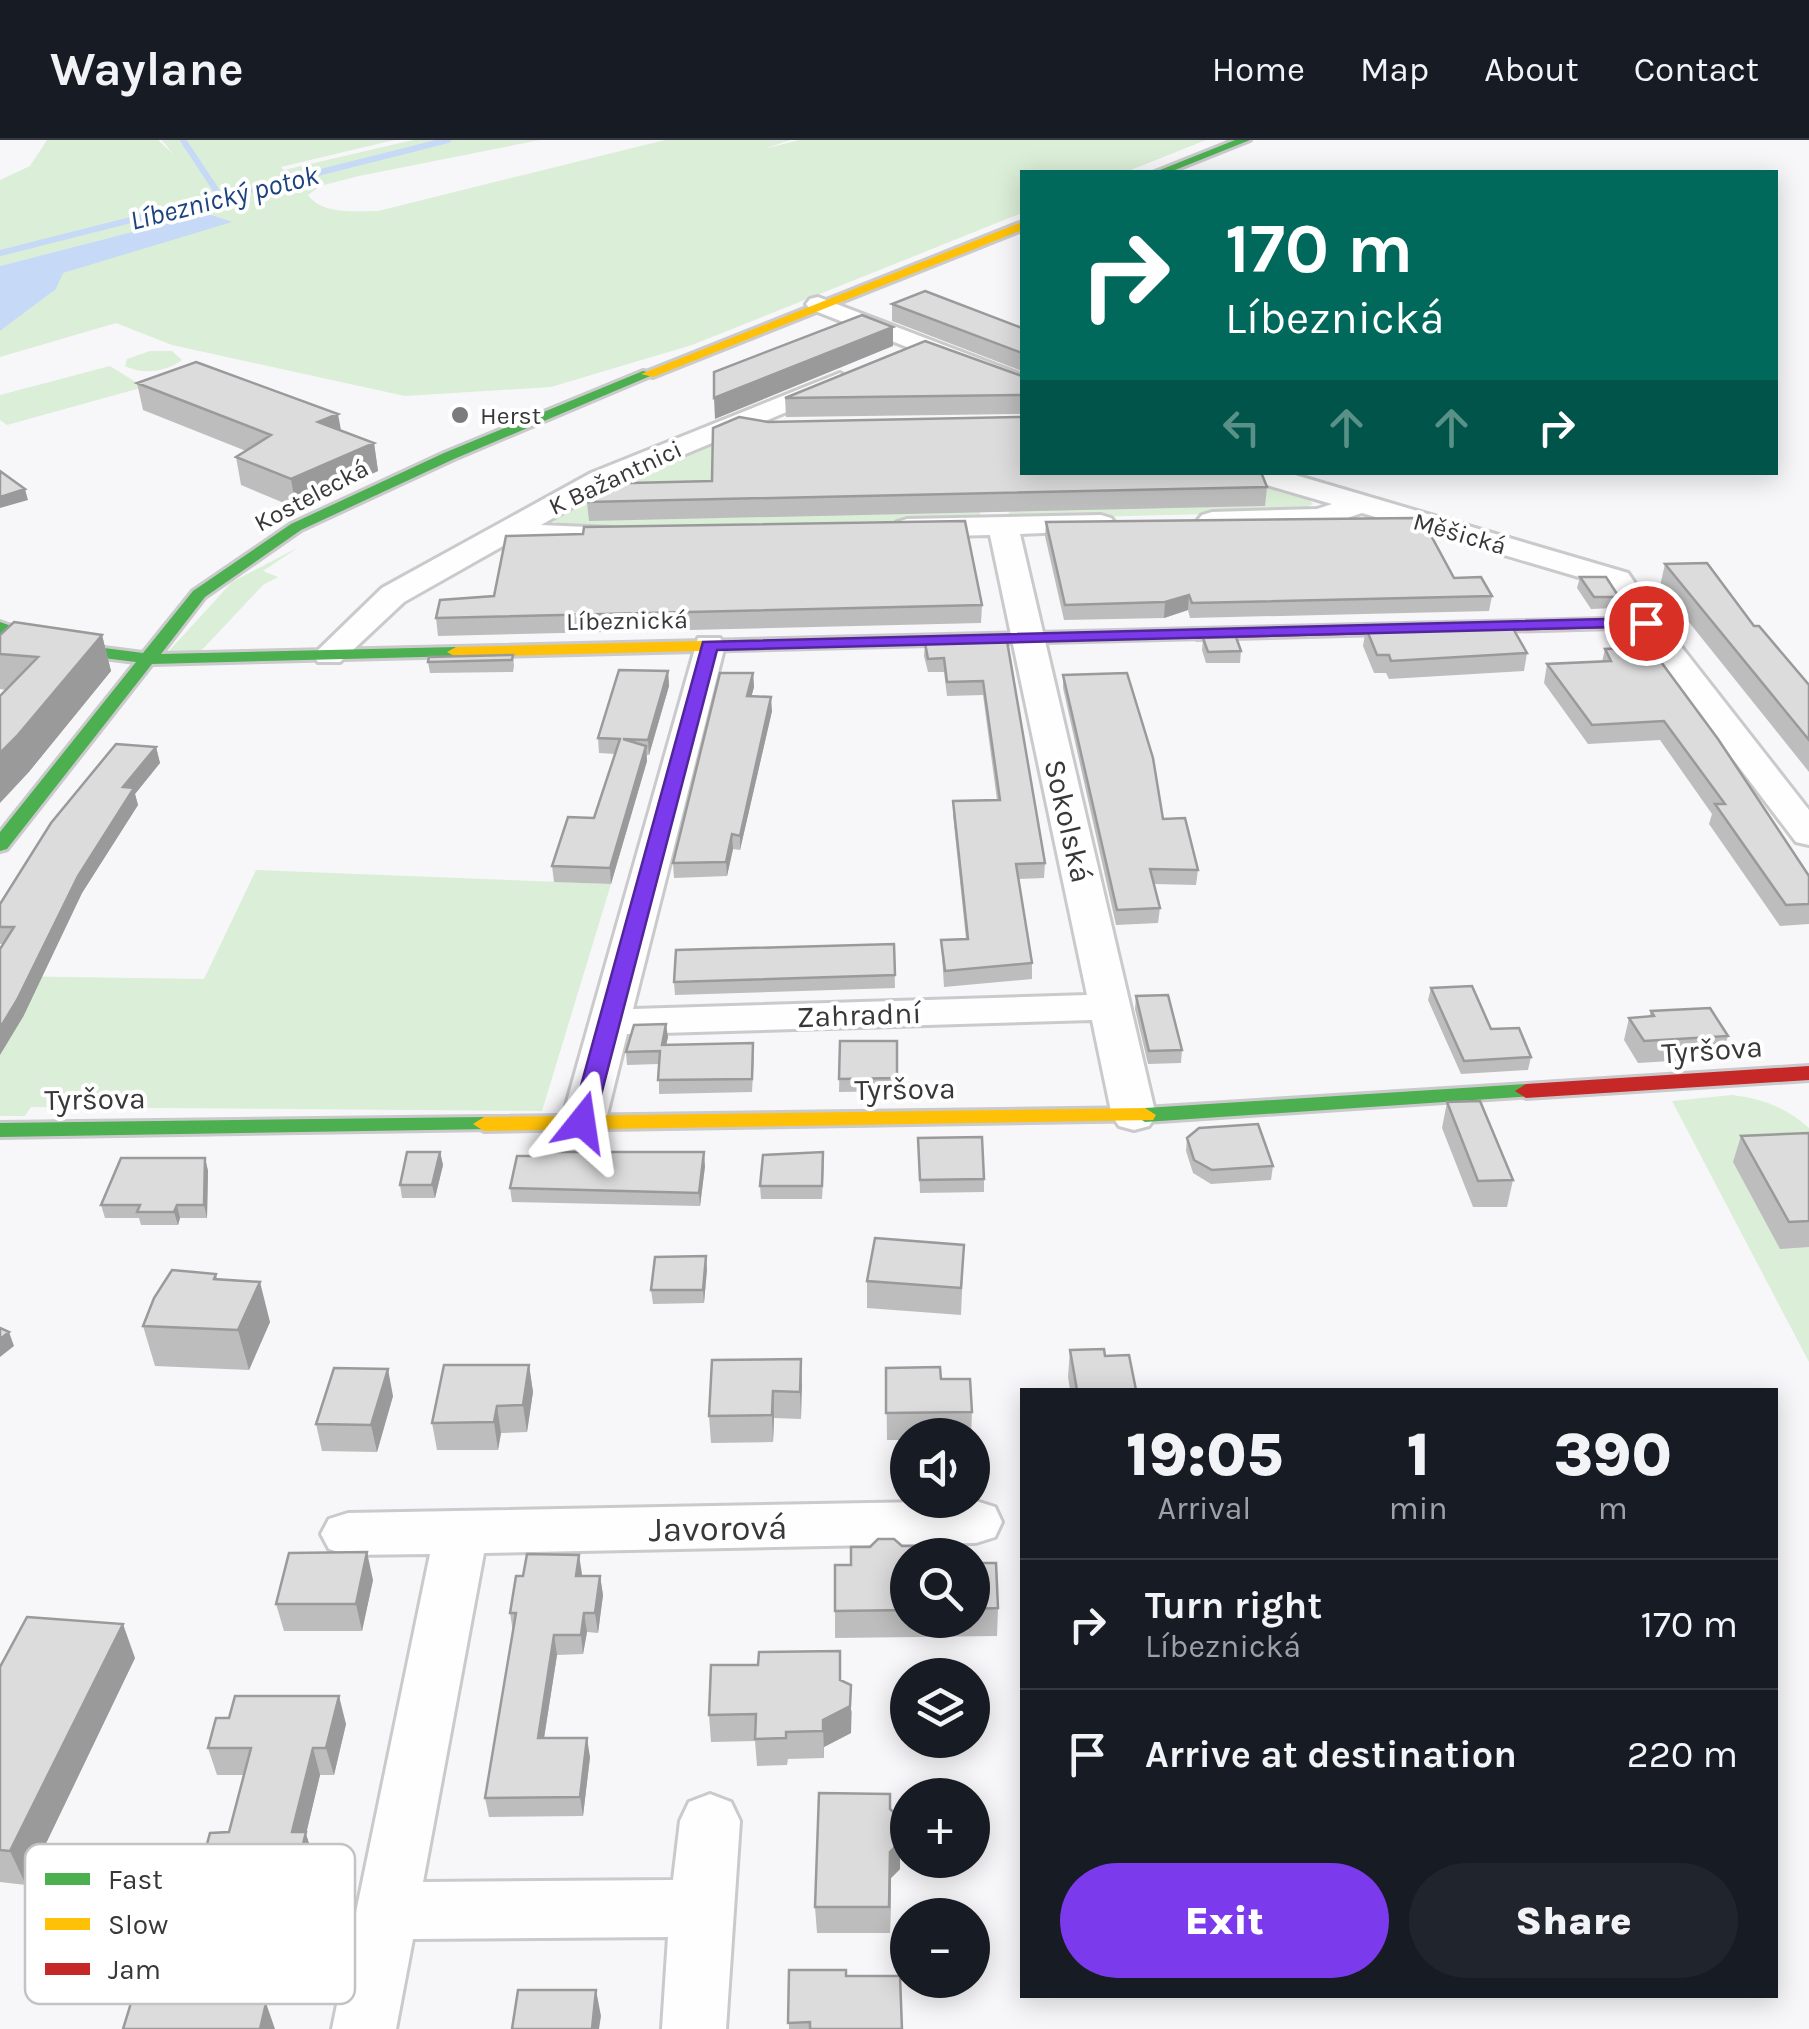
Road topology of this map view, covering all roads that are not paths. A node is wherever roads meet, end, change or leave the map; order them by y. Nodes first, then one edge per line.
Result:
1 (1246, 140) edge
2 (1166, 170) edge
3 (1020, 227) edge
4 (818, 304) junction
5 (927, 345) junction
6 (892, 360) edge
7 (857, 374) edge
8 (1020, 383) edge
9 (735, 424) junction
10 (788, 428) edge
11 (1263, 475) edge
12 (1360, 504) junction
13 (1181, 522) edge
14 (1122, 523) edge
15 (1003, 526) junction
16 (886, 528) edge
17 (502, 533) junction
18 (634, 534) edge
19 (1646, 623) junction
20 (0, 627) edge
21 (1026, 637) junction
22 (709, 645) junction
23 (329, 655) junction
24 (150, 659) junction
25 (1809, 834) edge
26 (0, 846) edge
27 (1110, 1008) junction
28 (609, 1022) junction
29 (1805, 1080) edge
30 (1134, 1116) junction
31 (582, 1122) junction
32 (0, 1130) edge
33 (976, 1522) dead end
34 (348, 1534) dead end
35 (460, 1534) junction
36 (710, 1821) dead end
37 (701, 1908) junction
38 (387, 1911) junction
39 (364, 2029) edge
40 (694, 2029) edge

1 - 2 street
3 - 4 street, Kostelecká
4 - 5 street
4 - 24 street, Kostelecká
5 - 6 street
5 - 8 street
7 - 9 street, K Bažantnici
9 - 10 street
9 - 17 street, K Bažantnici
11 - 12 street, Měšická
12 - 13 street
12 - 19 street, Měšická
14 - 15 street
15 - 16 street
15 - 21 street, Sokolská
17 - 18 street
17 - 23 street, K Bažantnici
19 - 21 street, Líbeznická
19 - 25 street, Měšická
20 - 24 street, Líbeznická
21 - 22 street, Líbeznická
21 - 27 street, Sokolská
22 - 23 street, Líbeznická
22 - 28 street
23 - 24 street, Líbeznická
24 - 26 street, Kostelecká
27 - 28 street, Zahradní
27 - 30 street, Sokolská
28 - 31 street
29 - 30 street, Tyršova
30 - 31 street, Tyršova
31 - 32 street, Tyršova
33 - 35 street, Javorová
34 - 35 street, Javorová
35 - 38 street
36 - 37 street
37 - 38 street
37 - 40 street
38 - 39 street

